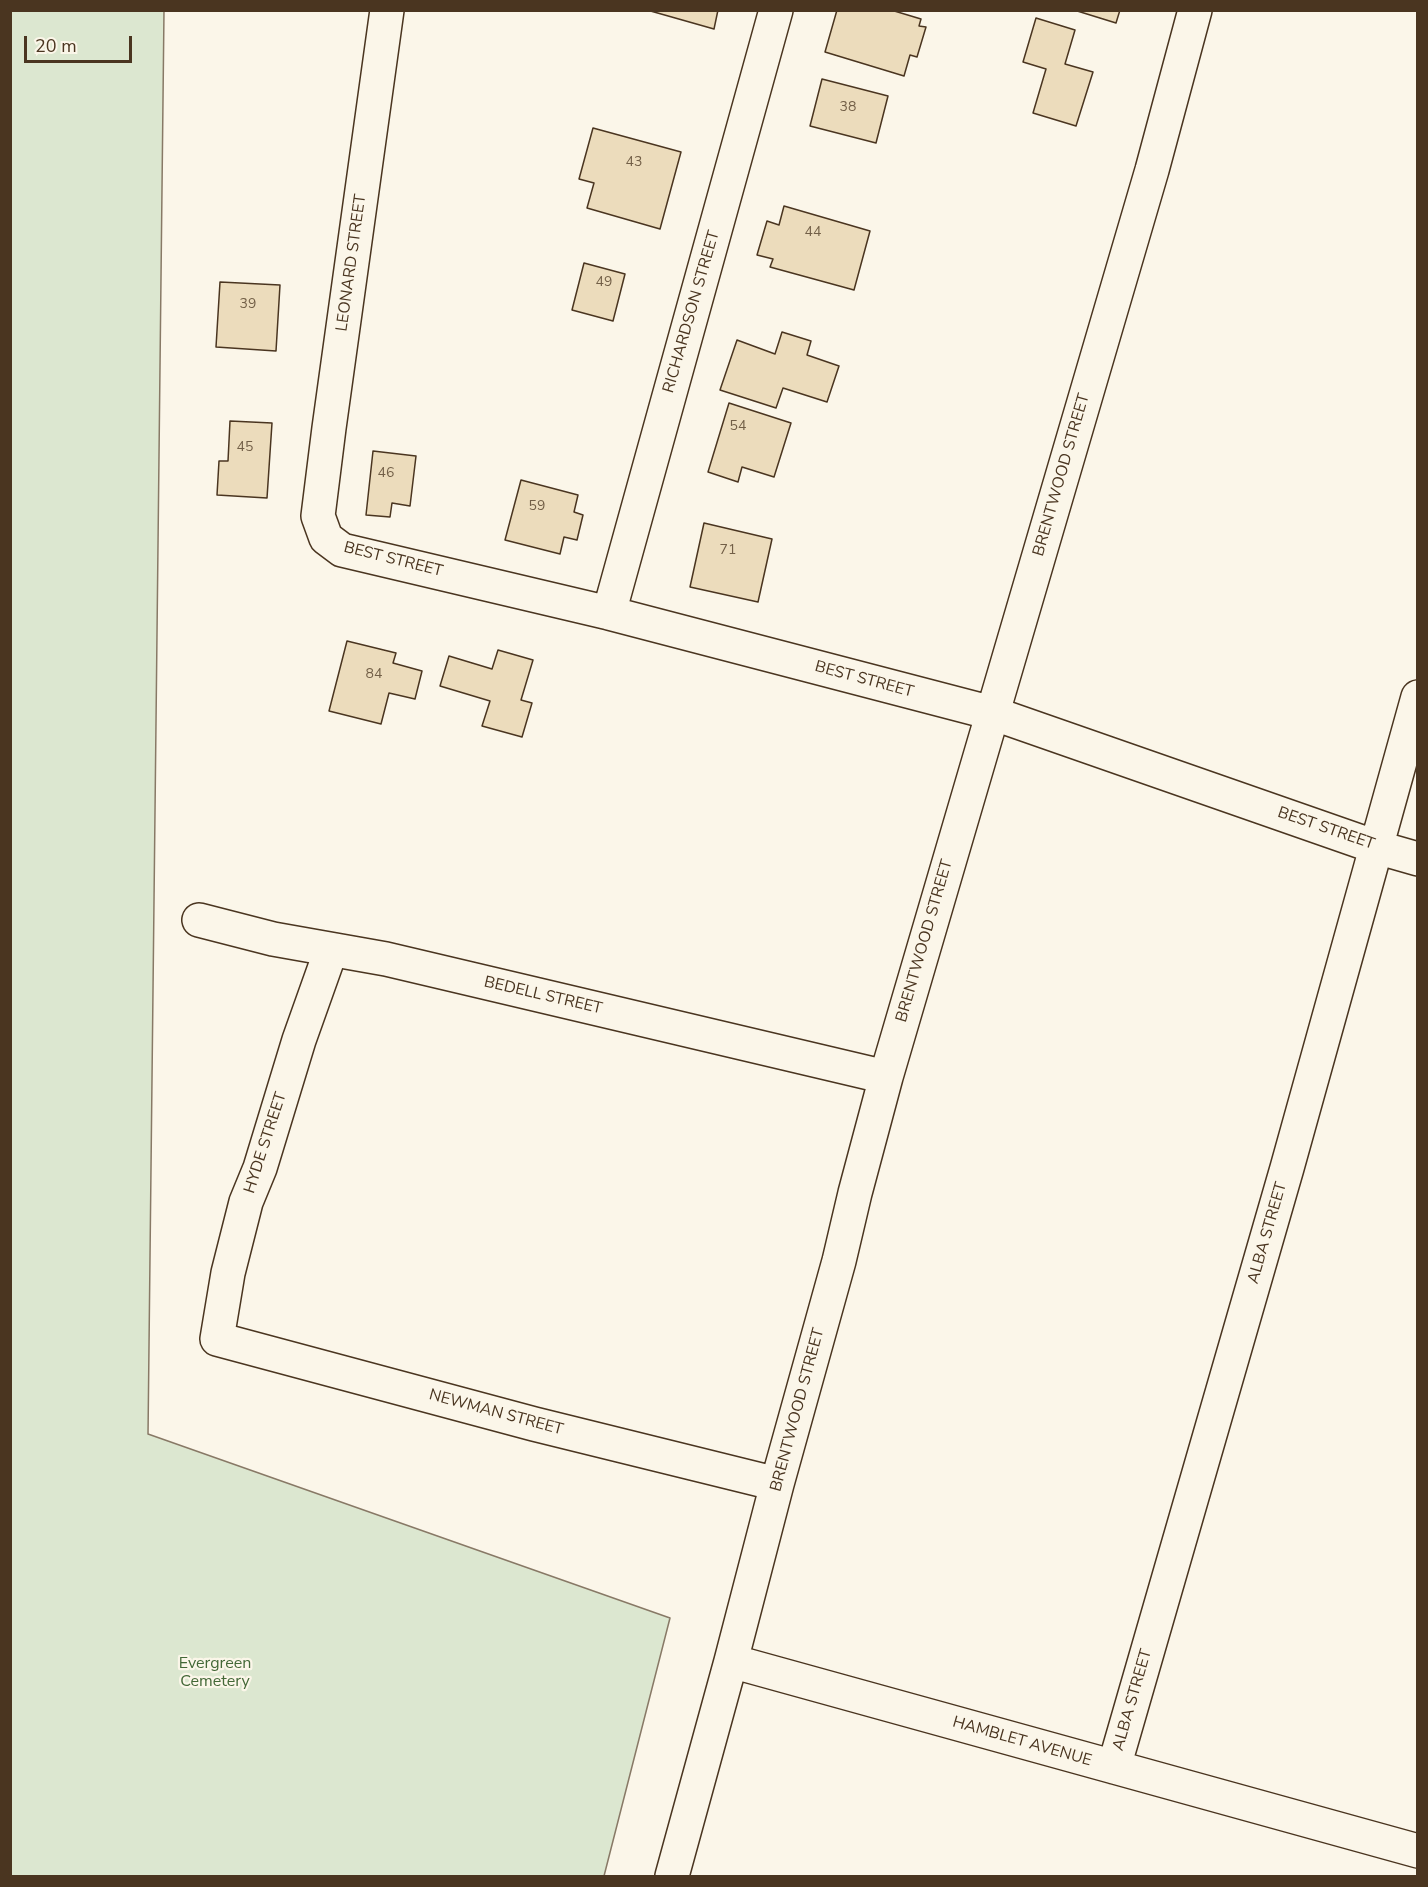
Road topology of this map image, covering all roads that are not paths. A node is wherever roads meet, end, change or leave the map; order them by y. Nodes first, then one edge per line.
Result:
1 (387, 10) edge
2 (776, 10) edge
3 (1195, 10) edge
4 (318, 516) joint
5 (609, 613) junction
6 (1418, 697) edge
7 (992, 713) junction
8 (1376, 847) junction
9 (1418, 859) edge
10 (199, 920) dead end
11 (331, 950) junction
12 (886, 1077) junction
13 (217, 1339) joint
14 (777, 1484) junction
15 (731, 1661) junction
16 (1114, 1767) junction
17 (1418, 1851) edge
18 (672, 1876) edge

1 - 4 street, LEONARD STREET
2 - 5 street, RICHARDSON STREET
3 - 7 street, BRENTWOOD STREET
4 - 5 street, BEST STREET
5 - 7 street, BEST STREET
6 - 8 street, ALBA STREET
7 - 8 street, BEST STREET
7 - 12 street, BRENTWOOD STREET
8 - 9 street, BEST STREET
8 - 16 street, ALBA STREET
10 - 11 street, BEDELL STREET
11 - 12 street, BEDELL STREET
11 - 13 street, HYDE STREET
12 - 14 street, BRENTWOOD STREET
13 - 14 street, NEWMAN STREET
14 - 15 street, BRENTWOOD STREET
15 - 16 street, HAMBLET AVENUE
15 - 18 street, BRENTWOOD STREET
16 - 17 street, HAMBLET AVENUE

